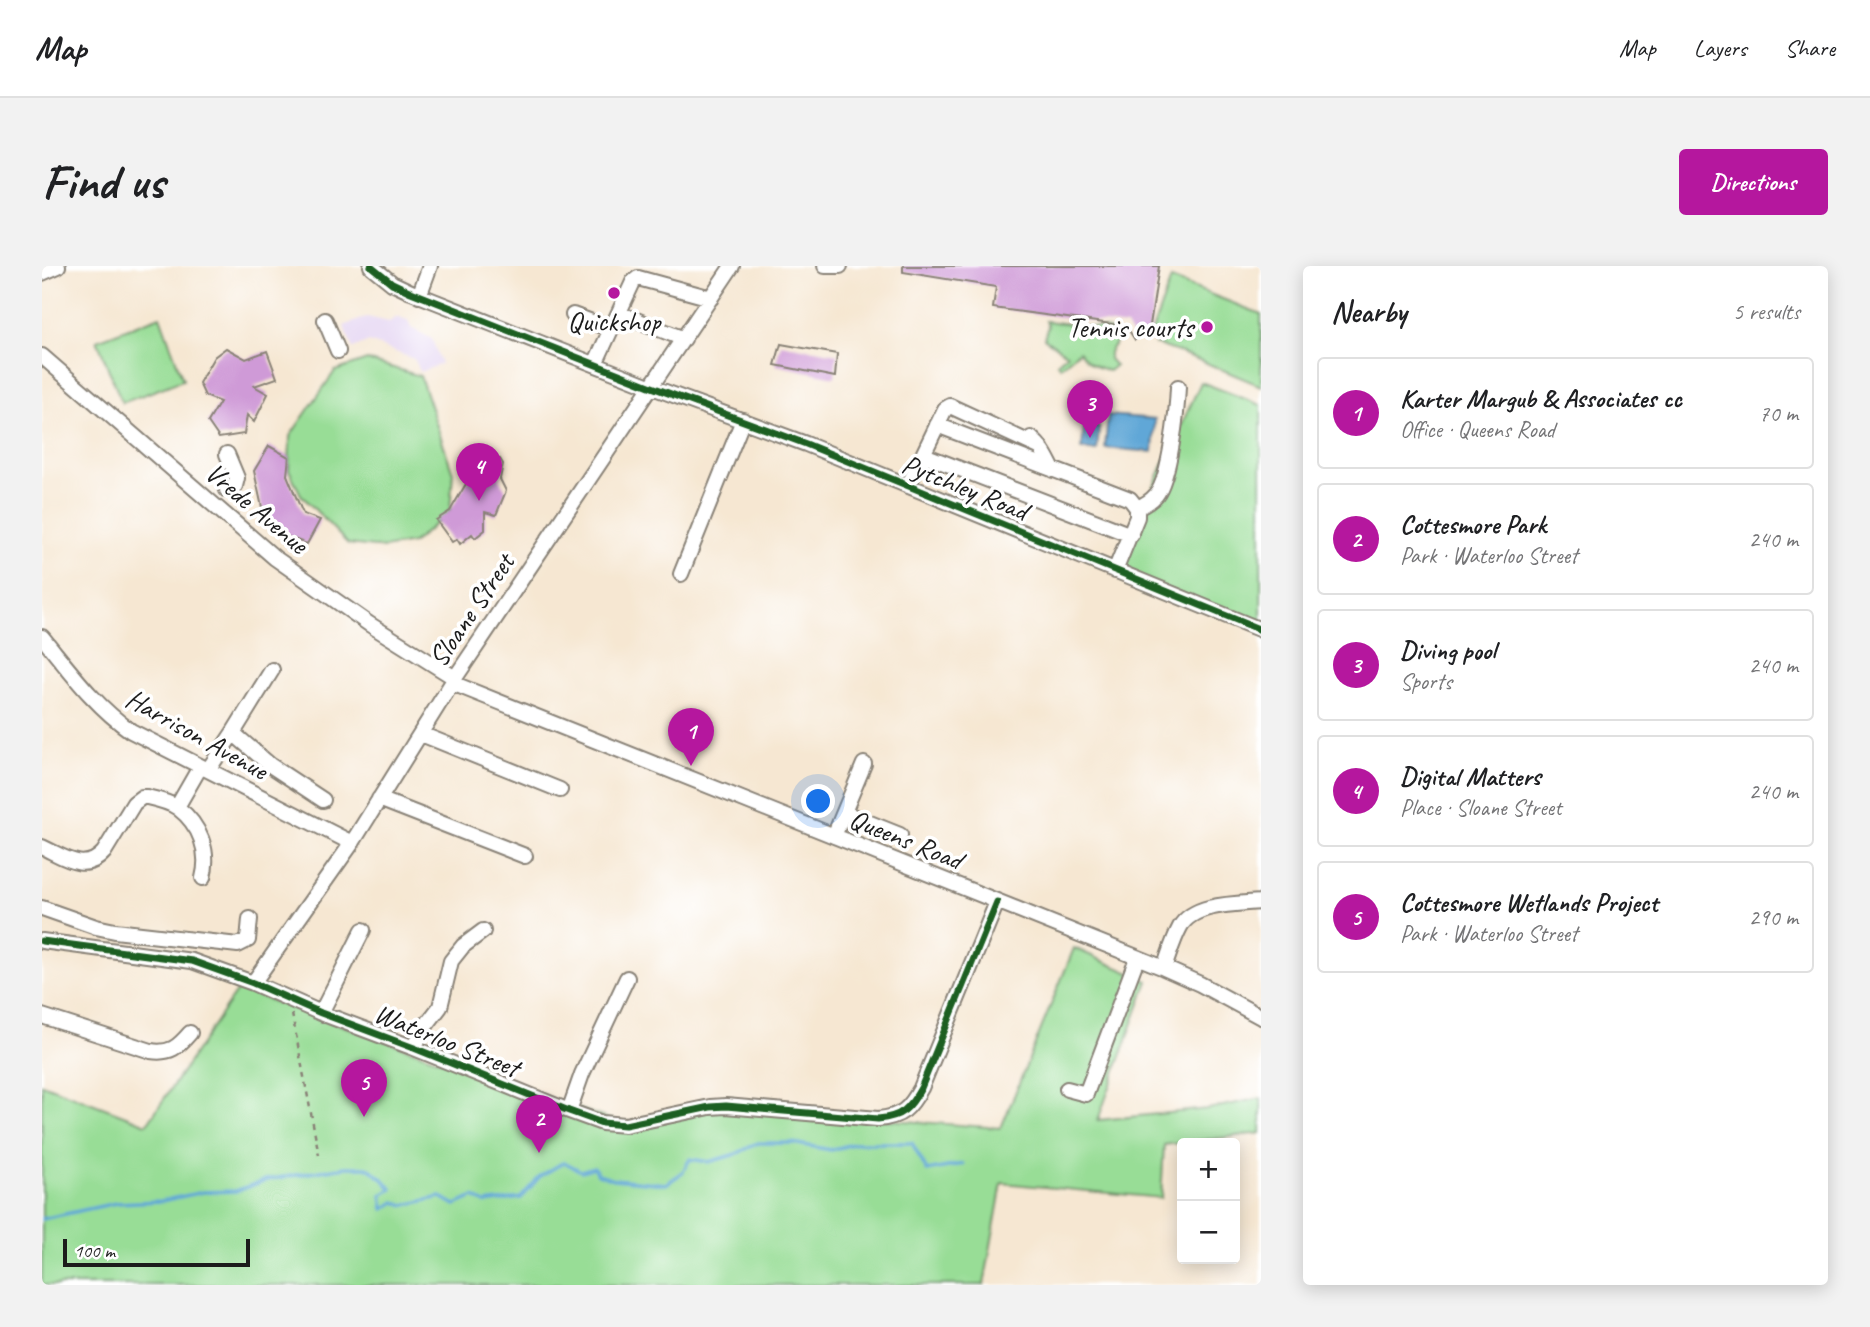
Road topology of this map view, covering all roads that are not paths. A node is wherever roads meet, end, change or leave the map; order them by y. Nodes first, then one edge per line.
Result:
1 (58, 266) edge
2 (371, 266) edge
3 (430, 266) edge
4 (732, 266) edge
5 (825, 266) edge
6 (840, 266) edge
7 (42, 272) edge
8 (419, 296) junction
9 (711, 298) junction
10 (619, 313) junction
11 (573, 315) dead end
12 (325, 320) dead end
13 (611, 329) junction
14 (684, 339) junction
15 (338, 351) dead end
16 (42, 356) edge
17 (595, 364) junction
18 (652, 387) junction
19 (1178, 387) dead end
20 (743, 419) junction
21 (937, 425) junction
22 (227, 454) dead end
23 (924, 455) junction
24 (1053, 470) junction
25 (908, 486) junction
26 (226, 490) dead end
27 (1137, 508) junction
28 (1131, 535) junction
29 (1115, 571) junction
30 (681, 574) dead end
31 (1261, 630) edge
32 (42, 637) edge
33 (272, 670) dead end
34 (453, 681) junction
35 (233, 733) junction
36 (422, 734) junction
37 (864, 764) dead end
38 (204, 769) junction
39 (560, 790) dead end
40 (379, 799) junction
41 (323, 800) dead end
42 (177, 807) junction
43 (845, 813) junction
44 (900, 835) dead end
45 (834, 836) junction
46 (352, 843) junction
47 (42, 847) edge
48 (525, 856) dead end
49 (203, 878) dead end
50 (997, 902) junction
51 (1261, 902) edge
52 (42, 908) edge
53 (250, 919) dead end
54 (363, 930) dead end
55 (483, 931) dead end
56 (42, 941) edge
57 (1138, 958) junction
58 (1164, 968) junction
59 (627, 978) dead end
60 (253, 983) junction
61 (321, 1013) junction
62 (42, 1016) edge
63 (1261, 1017) edge
64 (190, 1033) dead end
65 (414, 1048) junction
66 (1067, 1089) dead end
67 (569, 1111) junction

1 - 7 street
2 - 8 street, Pytchley Road
3 - 8 street
4 - 9 street, Sloane Street
5 - 6 street
8 - 17 street, Pytchley Road
9 - 10 street
9 - 14 street, Sloane Street
10 - 13 street
10 - 14 street
11 - 13 street
12 - 15 street
13 - 17 street
14 - 18 street, Sloane Street
16 - 34 street, Vrede Avenue
17 - 18 street, Pytchley Road
18 - 20 street, Pytchley Road
18 - 34 street, Sloane Street
19 - 27 street
20 - 25 street, Pytchley Road
20 - 30 street
21 - 23 street
21 - 24 street
21 - 24 street
22 - 26 street
23 - 25 street
23 - 28 street
24 - 27 street
25 - 29 street, Pytchley Road
27 - 28 street
28 - 29 street
29 - 31 street, Pytchley Road
32 - 38 street, Harrison Avenue
33 - 35 street
34 - 36 street, Sloane Street
34 - 45 street, Queens Road
35 - 38 street
35 - 41 street
36 - 39 street
36 - 40 street, Sloane Street
37 - 43 street
38 - 42 street
38 - 46 street, Harrison Avenue
40 - 46 street, Sloane Street
40 - 48 street
42 - 47 street
42 - 49 street
43 - 44 street
43 - 45 street
45 - 50 street, Queens Road
46 - 60 street, Sloane Street
50 - 57 street, Queens Road
50 - 67 street, Waterloo Street
51 - 58 street
52 - 53 street
54 - 61 street
55 - 65 street
56 - 60 street, Waterloo Street
57 - 58 street, Queens Road
57 - 66 street
58 - 63 street, Queens Road
59 - 67 street
60 - 61 street, Waterloo Street
61 - 65 street, Waterloo Street
62 - 64 street
65 - 67 street, Waterloo Street

